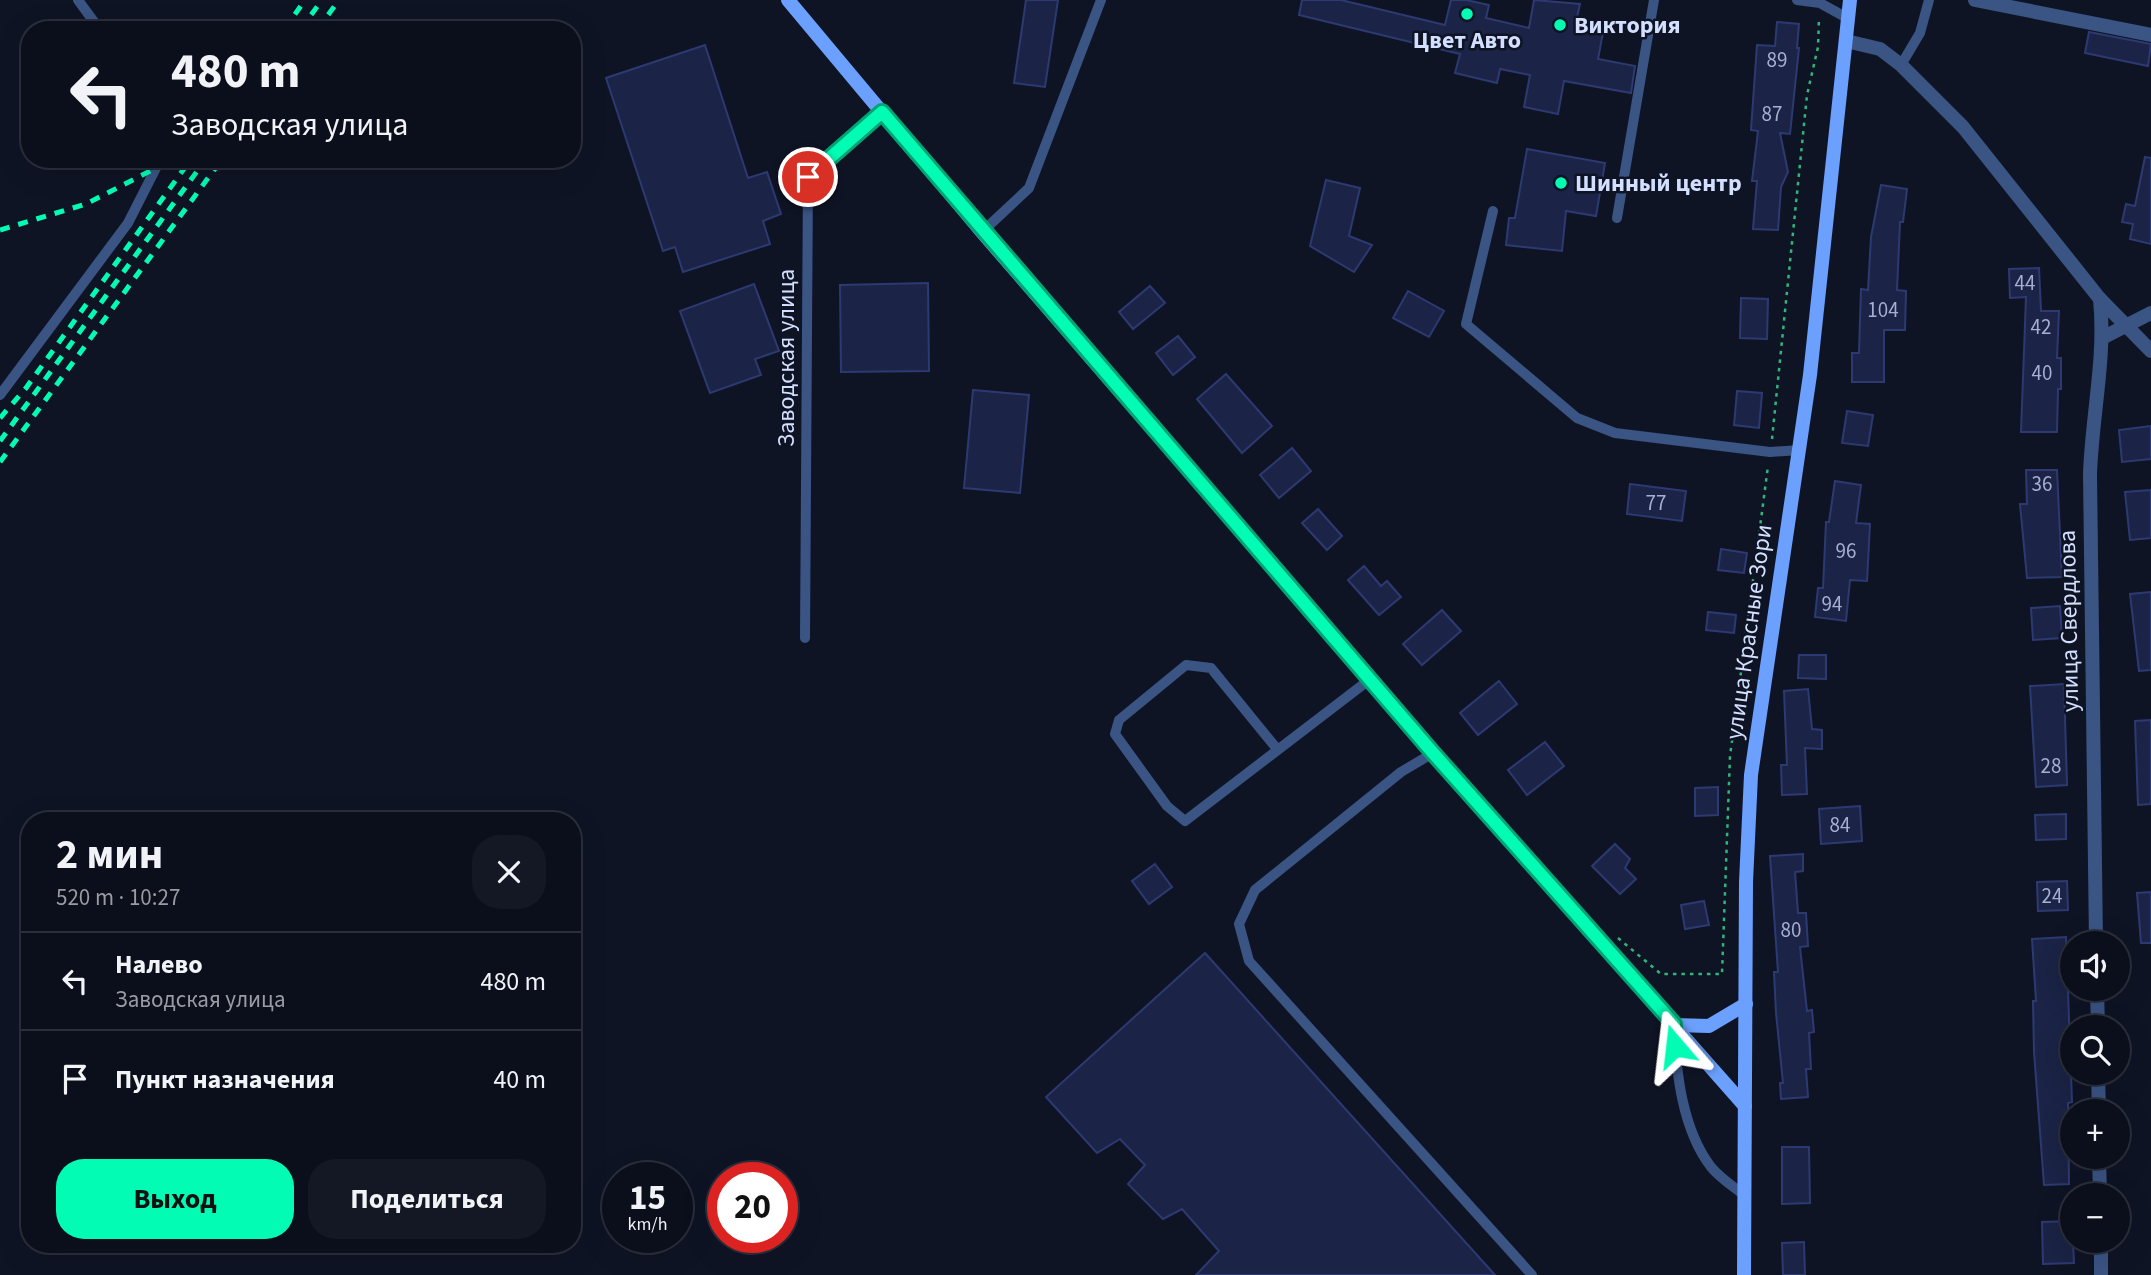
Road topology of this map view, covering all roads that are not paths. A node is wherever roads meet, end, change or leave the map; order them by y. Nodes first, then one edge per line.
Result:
1 (78, 0) edge
2 (788, 0) edge
3 (1101, 0) edge
4 (1654, 0) edge
5 (1797, 0) edge
6 (1850, 0) edge
7 (1929, 0) edge
8 (1975, 0) edge
9 (1849, 19) junction
10 (93, 21) edge
11 (2151, 35) edge
12 (1846, 41) junction
13 (1902, 65) junction
14 (882, 112) junction
15 (156, 168) edge
16 (1493, 211) dead end
17 (1617, 218) dead end
18 (982, 232) junction
19 (2100, 299) junction
20 (2151, 313) edge
21 (2126, 327) junction
22 (2104, 337) junction
23 (2151, 351) edge
24 (0, 396) edge
25 (1800, 450) junction
26 (805, 638) dead end
27 (1369, 680) junction
28 (1278, 749) junction
29 (1433, 753) junction
30 (2096, 931) edge
31 (1746, 1004) junction
32 (1674, 1024) junction
33 (1745, 1106) junction
34 (1745, 1196) junction
35 (2101, 1253) edge
36 (1532, 1275) edge
37 (1744, 1275) edge
38 (2101, 1275) edge

1 - 10 lane
2 - 14 street
3 - 18 lane
4 - 17 lane
5 - 9 lane
6 - 9 street, улица Красные Зори
7 - 13 lane
8 - 11 street
9 - 12 street, улица Красные Зори
12 - 13 street
12 - 25 street, улица Красные Зори
13 - 19 street
14 - 18 street
14 - 26 lane, Заводская улица
15 - 24 lane
16 - 25 lane
18 - 27 street
19 - 21 street
19 - 22 street, улица Свердлова
20 - 21 street
21 - 22 street
21 - 23 street
22 - 30 street, улица Свердлова
25 - 31 street, улица Красные Зори
27 - 28 lane
27 - 29 street
28 - 28 lane
29 - 32 street
29 - 36 lane
31 - 32 street
31 - 33 street, улица Красные Зори
32 - 33 street
32 - 34 lane
33 - 34 street, улица Красные Зори
34 - 37 street, улица Красные Зори
35 - 38 street

